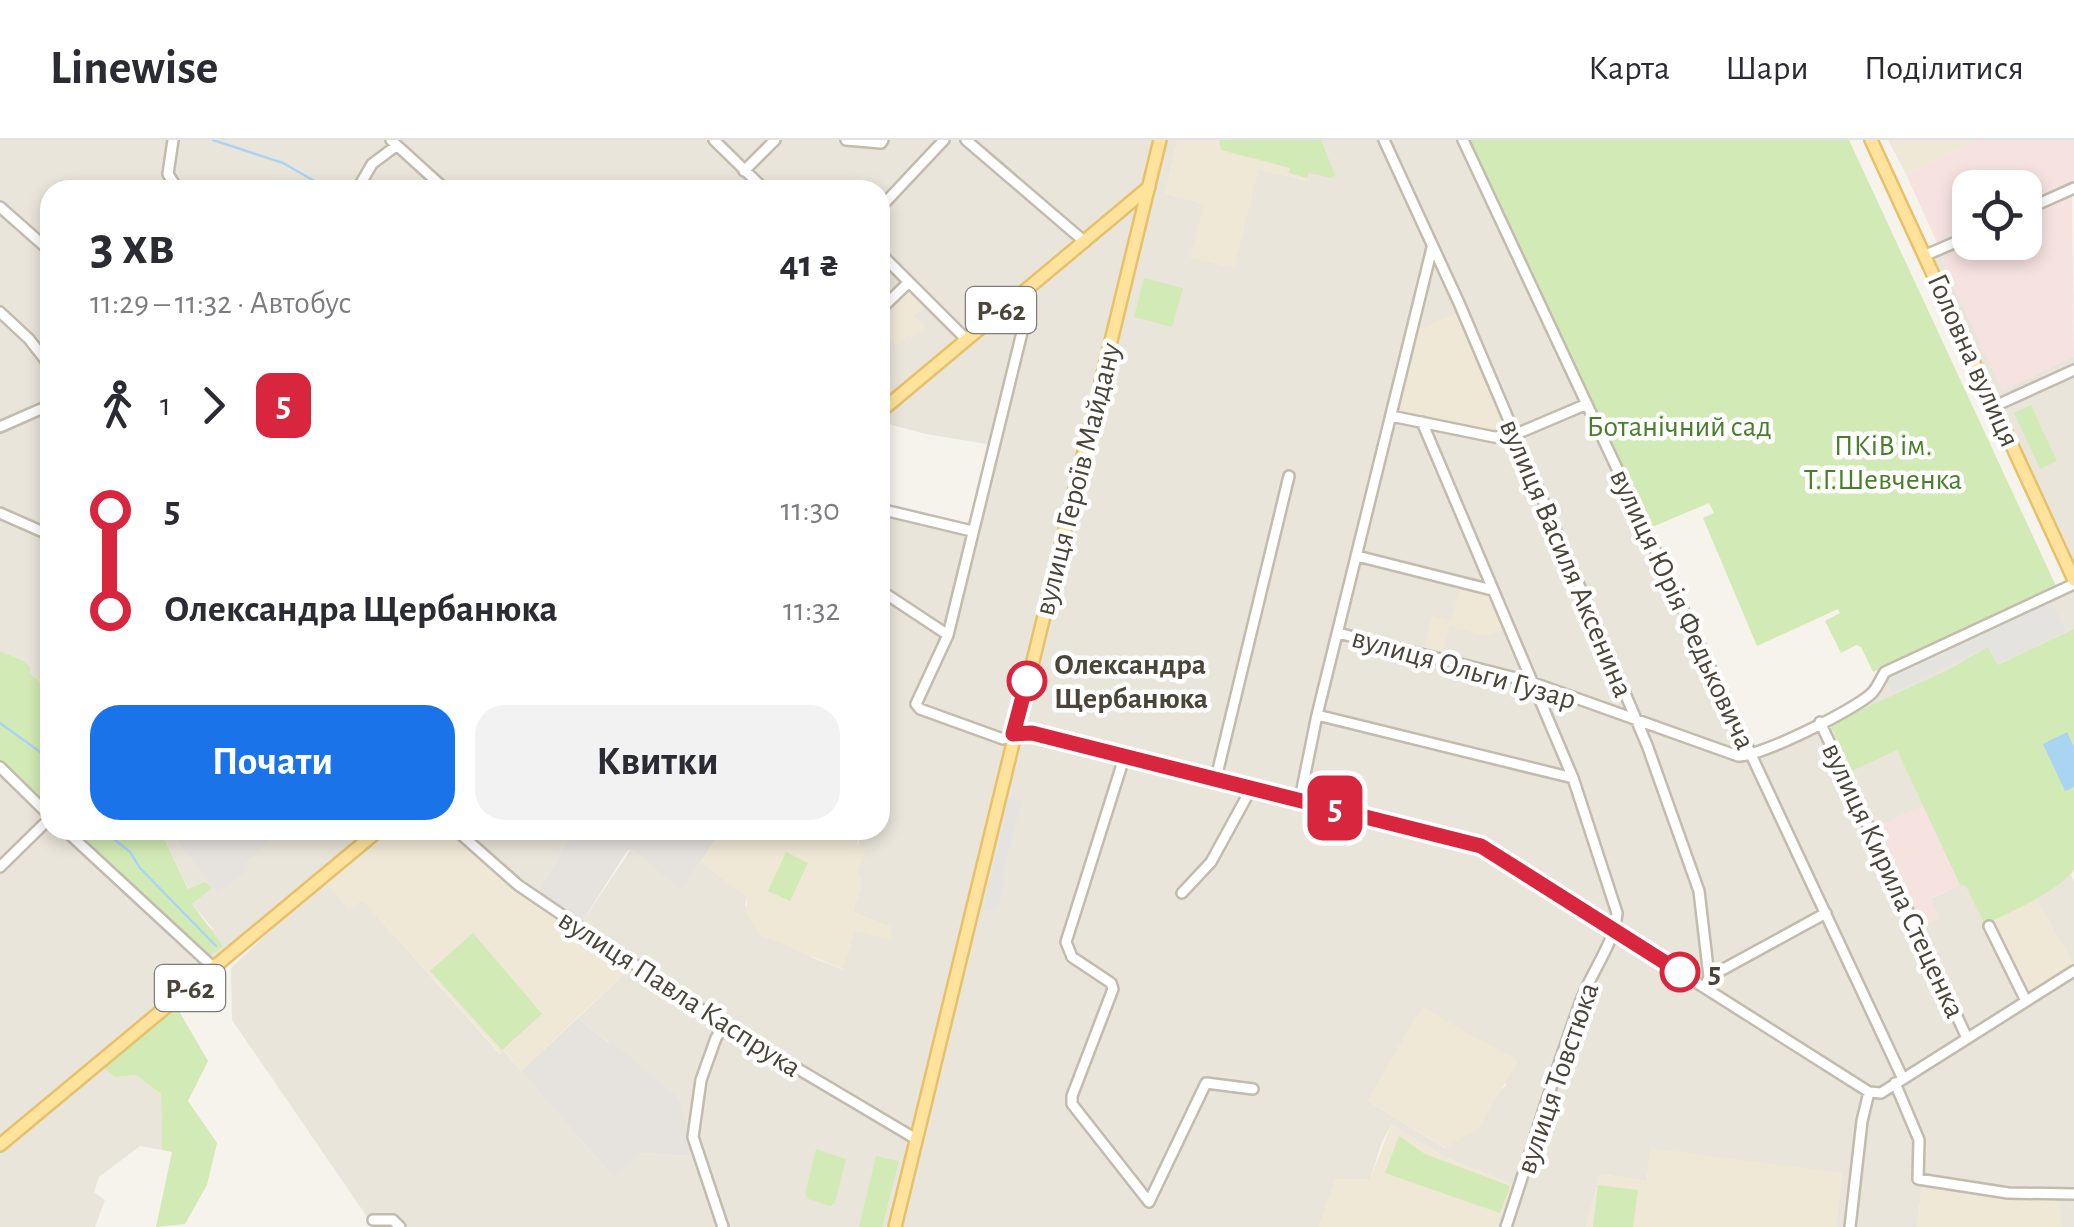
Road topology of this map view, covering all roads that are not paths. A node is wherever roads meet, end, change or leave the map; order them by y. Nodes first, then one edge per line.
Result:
1 (174, 140) edge
2 (714, 140) edge
3 (774, 140) edge
4 (846, 140) edge
5 (884, 140) edge
6 (944, 140) edge
7 (966, 140) edge
8 (1160, 140) edge
9 (1384, 140) edge
10 (1463, 140) edge
11 (1872, 140) edge
12 (393, 143) edge
13 (744, 171) junction
14 (172, 180) edge
15 (363, 180) edge
16 (435, 180) edge
17 (753, 180) edge
18 (1149, 187) junction
19 (2074, 188) edge
20 (890, 197) edge
21 (2042, 202) edge
22 (0, 207) edge
23 (40, 242) edge
24 (1085, 242) junction
25 (1952, 244) edge
26 (1432, 248) junction
27 (1926, 256) junction
28 (890, 263) edge
29 (909, 282) junction
30 (1029, 288) junction
31 (890, 300) edge
32 (0, 312) edge
33 (966, 338) junction
34 (40, 354) edge
35 (2074, 370) edge
36 (890, 403) edge
37 (1587, 404) junction
38 (1995, 406) junction
39 (40, 410) edge
40 (1391, 416) junction
41 (1422, 422) junction
42 (0, 427) edge
43 (1514, 434) junction
44 (1288, 476) dead end
45 (890, 511) edge
46 (0, 512) edge
47 (40, 530) edge
48 (972, 531) junction
49 (1357, 556) junction
50 (2074, 582) edge
51 (1492, 590) junction
52 (890, 597) edge
53 (1338, 633) junction
54 (948, 636) junction
55 (1531, 682) junction
56 (1317, 716) junction
57 (1638, 720) junction
58 (1820, 722) junction
59 (1013, 734) junction
60 (1751, 757) junction
61 (1124, 758) junction
62 (0, 767) edge
63 (1216, 778) junction
64 (1572, 778) junction
65 (1252, 786) junction
66 (1300, 799) junction
67 (40, 807) edge
68 (40, 827) edge
69 (76, 840) edge
70 (367, 840) edge
71 (467, 840) edge
72 (0, 867) edge
73 (1182, 893) dead end
74 (1826, 913) junction
75 (1989, 926) dead end
76 (1615, 931) junction
77 (214, 968) junction
78 (2074, 972) edge
79 (1709, 976) junction
80 (1704, 987) junction
81 (2026, 1001) junction
82 (724, 1024) junction
83 (1967, 1038) junction
84 (1899, 1081) junction
85 (1252, 1089) dead end
86 (1869, 1092) junction
87 (916, 1139) junction
88 (0, 1144) edge
89 (2074, 1194) edge
90 (373, 1220) dead end
91 (400, 1227) edge
92 (722, 1227) edge
93 (895, 1227) edge
94 (1506, 1227) edge
95 (1850, 1227) edge

1 - 14 street
2 - 13 street
3 - 13 street
4 - 5 street
6 - 20 street
7 - 24 street
8 - 18 main road, вулиця Героїв Майдану
9 - 26 street, вулиця Василя Аксенина
10 - 37 street, вулиця Юрія Федьковича
11 - 27 main road, Головна вулиця
12 - 15 street
12 - 16 street
13 - 17 street
18 - 24 main road, Р-62
18 - 59 main road, вулиця Героїв Майдану
19 - 21 street
22 - 23 street
24 - 30 main road, Р-62
25 - 27 street
26 - 40 street
26 - 43 street, вулиця Василя Аксенина
27 - 38 main road, Головна вулиця
28 - 29 street
29 - 31 street
29 - 33 street
30 - 33 main road, Р-62
30 - 48 street
32 - 34 street
33 - 36 main road, Р-62
35 - 38 street
37 - 43 street
37 - 60 street, вулиця Юрія Федьковича
38 - 50 main road, Головна вулиця
39 - 42 street
40 - 41 street
40 - 49 street
41 - 43 street
41 - 51 street
43 - 57 street, вулиця Василя Аксенина
44 - 63 street
45 - 48 street
46 - 47 street
48 - 54 street
49 - 51 street
49 - 53 street
50 - 58 street
51 - 55 street
52 - 54 street
53 - 55 street, вулиця Ольги Гузар
53 - 56 street
54 - 59 street
55 - 57 street, вулиця Ольги Гузар
55 - 64 street
56 - 64 street
56 - 66 street
57 - 60 street, вулиця Ольги Гузар
57 - 79 street, вулиця Василя Аксенина
58 - 60 street
58 - 83 street, вулиця Кирила Стеценка
59 - 61 street
59 - 87 main road, вулиця Героїв Майдану
60 - 74 street, вулиця Юрія Федьковича
61 - 63 street
61 - 85 street
62 - 67 street
63 - 65 street
64 - 76 street
65 - 66 street
65 - 73 street
66 - 76 street
68 - 72 street
69 - 77 street
70 - 77 main road, Р-62
71 - 82 street, вулиця Павла Каспрука
74 - 79 street
74 - 84 street, вулиця Юрія Федьковича
75 - 81 street
76 - 80 street
76 - 94 street, вулиця Товстюка
77 - 88 main road, Р-62
78 - 81 street
79 - 80 street
80 - 86 street
81 - 83 street
82 - 87 street, вулиця Павла Каспрука
82 - 92 street
83 - 84 street
84 - 86 street
84 - 89 street, вулиця Юрія Федьковича
86 - 95 street
87 - 93 main road, вулиця Героїв Майдану
90 - 91 street

